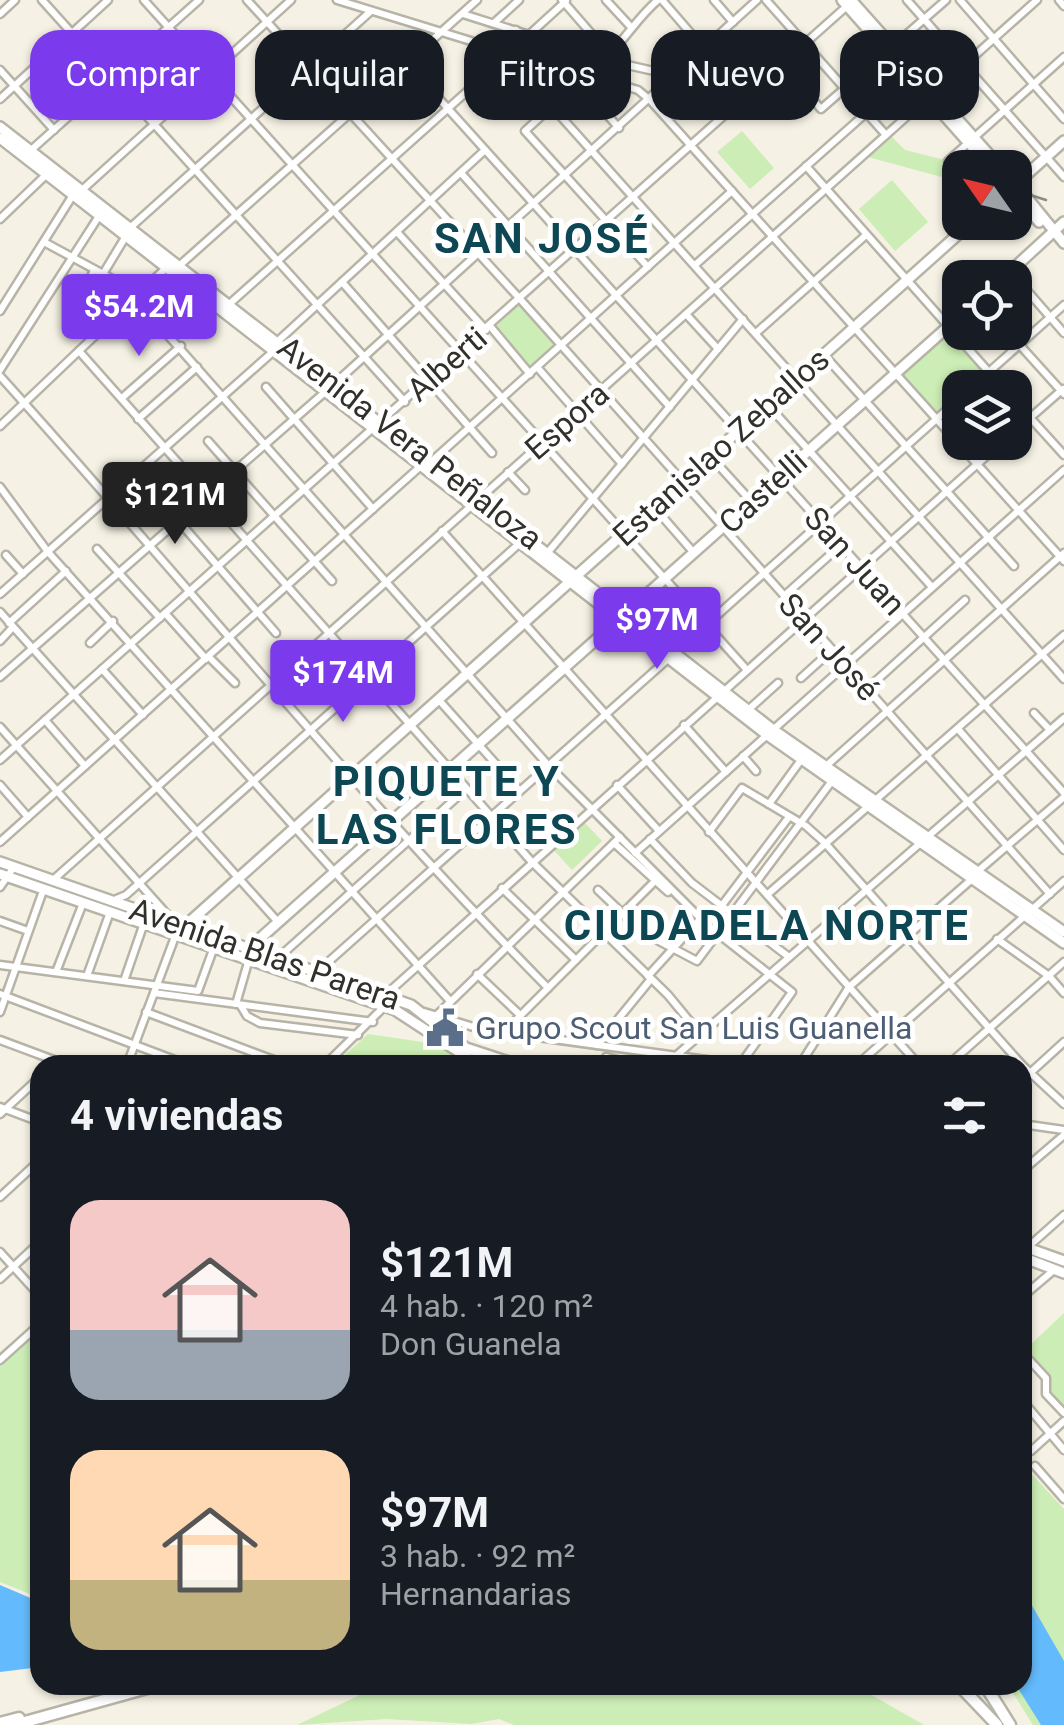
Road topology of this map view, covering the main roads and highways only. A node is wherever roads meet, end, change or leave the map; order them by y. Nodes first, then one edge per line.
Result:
1 (849, 1) edge
2 (873, 30) edge
3 (953, 120) edge
4 (0, 127) edge
5 (0, 138) edge
6 (971, 140) junction
7 (1064, 140) edge
8 (978, 150) edge
9 (982, 150) edge
10 (50, 171) junction
11 (1032, 171) edge
12 (78, 192) junction
13 (1032, 206) edge
14 (1032, 209) edge
15 (1064, 222) edge
16 (128, 232) junction
17 (1052, 232) junction
18 (952, 240) edge
19 (1064, 243) edge
20 (1064, 251) edge
21 (1021, 260) edge
22 (226, 307) junction
23 (942, 331) edge
24 (476, 500) junction
25 (575, 578) junction
26 (623, 616) junction
27 (720, 693) junction
28 (769, 732) junction
29 (873, 804) junction
30 (0, 862) edge
31 (7, 872) edge
32 (48, 885) junction
33 (119, 905) junction
34 (1028, 913) junction
35 (177, 927) junction
36 (1064, 932) edge
37 (1064, 943) edge
38 (250, 954) junction
39 (386, 1001) junction
40 (464, 1055) edge
41 (484, 1055) edge
42 (1032, 1252) edge
43 (1032, 1255) edge
44 (1064, 1261) edge
45 (1060, 1271) edge
46 (100, 1695) edge
47 (122, 1695) edge
48 (968, 1695) edge
49 (990, 1695) edge
50 (0, 1723) edge
51 (14, 1725) edge
52 (997, 1725) edge
53 (1010, 1725) edge

1 - 2 main road
3 - 6 main road
4 - 10 main road, Avenida Vera Peñaloza
5 - 10 main road, Avenida Vera Peñaloza
6 - 8 main road
6 - 9 main road
7 - 11 main road
10 - 12 main road, Avenida Vera Peñaloza
12 - 16 main road, Avenida Vera Peñaloza
12 - 16 main road, Avenida Vera Peñaloza
13 - 17 main road
14 - 17 main road
15 - 17 main road
16 - 22 main road, Avenida Vera Peñaloza
16 - 22 main road, Avenida Vera Peñaloza
17 - 19 main road
17 - 20 main road
17 - 21 main road
18 - 25 main road, Estanislao Zeballos
22 - 24 main road, Avenida Vera Peñaloza
23 - 26 main road, Castelli
24 - 25 main road, Avenida Vera Peñaloza
24 - 25 main road, Avenida Vera Peñaloza
25 - 26 main road, Avenida Vera Peñaloza
25 - 35 main road, Estanislao Zeballos
26 - 27 main road, Avenida Vera Peñaloza
26 - 38 main road, Castelli
27 - 28 main road, Avenida Vera Peñaloza
27 - 28 main road, Avenida Vera Peñaloza
28 - 29 main road, Avenida Vera Peñaloza
28 - 29 main road, Avenida Vera Peñaloza
29 - 34 main road, Avenida Vera Peñaloza
30 - 31 main road, Avenida Blas Parera
31 - 32 main road, Avenida Blas Parera
32 - 33 main road, Avenida Blas Parera
32 - 33 main road, Avenida Blas Parera
33 - 35 main road, Avenida Blas Parera
33 - 35 main road, Avenida Blas Parera
34 - 36 main road, Avenida Vera Peñaloza
34 - 37 main road, Avenida Vera Peñaloza
35 - 38 main road, Avenida Blas Parera
35 - 38 main road, Avenida Blas Parera
38 - 39 main road, Avenida Blas Parera
38 - 39 main road, Avenida Blas Parera
39 - 40 main road, Avenida Blas Parera
39 - 41 main road, Avenida Blas Parera
42 - 44 main road
43 - 45 main road
46 - 50 highway
47 - 51 highway
48 - 52 highway
49 - 53 highway

